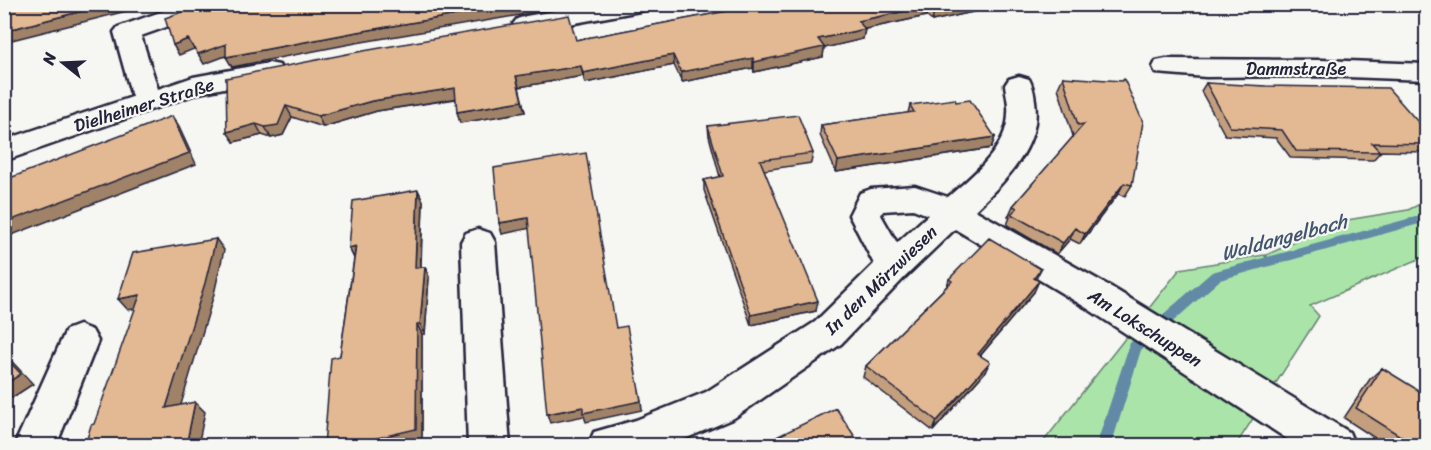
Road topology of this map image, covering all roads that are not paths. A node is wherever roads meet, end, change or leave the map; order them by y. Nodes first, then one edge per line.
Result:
1 (208, 4) edge
2 (640, 4) edge
3 (602, 8) edge
4 (497, 29) edge
5 (298, 65) edge
6 (1166, 67) dead end
7 (1426, 72) edge
8 (1018, 85) dead end
9 (144, 90) junction
10 (4, 151) edge
11 (953, 212) junction
12 (478, 242) dead end
13 (893, 267) junction
14 (79, 341) dead end
15 (35, 446) edge
16 (489, 446) edge
17 (609, 446) edge
18 (1334, 446) edge

1 - 9 street
2 - 3 street
3 - 4 street
5 - 9 street, Dielheimer Straße
6 - 7 street, Dammstraße
8 - 11 street, In den Märzwiesen
9 - 10 street, Dielheimer Straße
11 - 13 street, In den Märzwiesen
11 - 13 street, Am Lokschuppen
11 - 18 street, Am Lokschuppen
12 - 16 street
13 - 17 street, In den Märzwiesen
14 - 15 street

